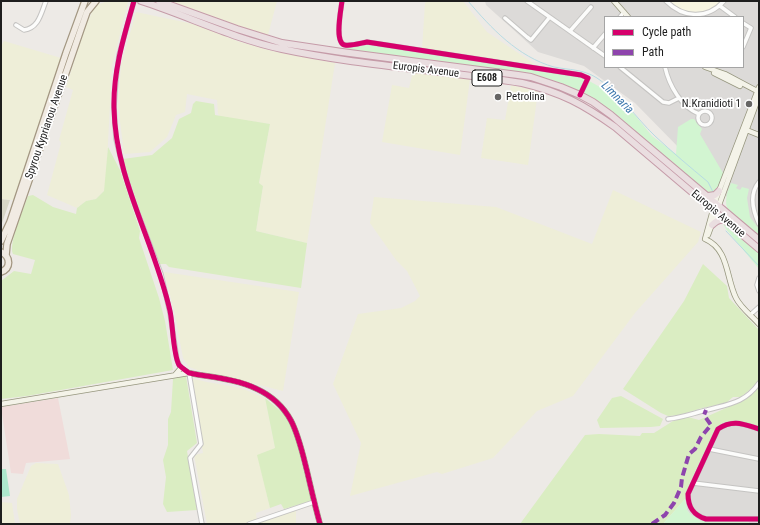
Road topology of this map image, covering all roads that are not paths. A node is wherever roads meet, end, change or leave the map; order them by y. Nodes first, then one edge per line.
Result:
1 (46, 1) edge
2 (85, 1) edge
3 (96, 1) edge
4 (134, 1) edge
5 (141, 1) edge
6 (159, 1) edge
7 (342, 1) edge
8 (527, 1) edge
9 (614, 1) edge
10 (666, 1) edge
11 (724, 1) edge
12 (720, 6) junction
13 (591, 7) dead end
14 (624, 12) junction
15 (621, 16) edge
16 (627, 16) edge
17 (734, 16) edge
18 (505, 18) dead end
19 (549, 18) junction
20 (744, 24) edge
21 (16, 25) dead end
22 (570, 31) junction
23 (604, 35) edge
24 (744, 45) edge
25 (593, 48) junction
26 (604, 55) edge
27 (621, 68) edge
28 (665, 68) edge
29 (707, 68) edge
30 (758, 92) edge
31 (580, 95) junction
32 (679, 98) junction
33 (699, 114) dead end
34 (745, 128) junction
35 (759, 132) edge
36 (759, 135) edge
37 (745, 136) junction
38 (759, 182) edge
39 (719, 190) junction
40 (708, 196) junction
41 (716, 208) junction
42 (728, 222) junction
43 (759, 224) edge
44 (712, 225) junction
45 (705, 239) junction
46 (759, 240) edge
47 (1, 242) edge
48 (759, 249) edge
49 (4, 254) edge
50 (1, 273) edge
51 (758, 278) edge
52 (759, 291) edge
53 (759, 307) edge
54 (750, 315) junction
55 (759, 324) edge
56 (181, 368) junction
57 (189, 372) junction
58 (175, 375) junction
59 (759, 383) edge
60 (1, 404) edge
61 (668, 419) dead end
62 (759, 429) edge
63 (709, 449) junction
64 (759, 459) edge
65 (693, 483) junction
66 (759, 491) edge
67 (314, 502) junction
68 (754, 519) junction
69 (759, 519) edge
70 (202, 524) edge
71 (249, 524) edge
72 (320, 524) edge
73 (754, 524) edge

1 - 21 street
2 - 47 main road, Spyrou Kyprianou Avenue
3 - 49 main road, Spyrou Kyprianou Avenue
4 - 56 street
5 - 41 highway, Europis Avenue / E608
6 - 31 highway, Europis Avenue / E608
7 - 31 street
8 - 19 street
9 - 14 main road
10 - 12 street
11 - 12 street
12 - 17 street
13 - 22 street
14 - 15 street
14 - 16 main road
18 - 19 street
19 - 22 street
20 - 24 street
22 - 25 street
23 - 25 street
25 - 26 street
27 - 32 street
28 - 32 street
29 - 30 main road
29 - 30 main road
30 - 34 main road
31 - 40 highway, Europis Avenue / E608
32 - 33 street
34 - 35 main road
34 - 36 main road
34 - 37 main road
34 - 39 main road
36 - 37 main road
37 - 41 main road
38 - 43 street
39 - 40 highway
39 - 41 main road
40 - 41 highway, Europis Avenue / E608
41 - 42 highway, Europis Avenue / E608
41 - 44 main road
41 - 45 main road
41 - 46 highway, Europis Avenue / E608
42 - 44 highway
42 - 48 highway, Europis Avenue / E608
44 - 45 main road
45 - 54 main road
49 - 50 main road, Spyrou Kyprianou Avenue
51 - 52 street
53 - 54 street
54 - 55 main road
56 - 57 main road
56 - 58 main road
57 - 58 main road
57 - 67 main road
57 - 70 street
58 - 60 main road
59 - 61 street
62 - 63 street
63 - 64 street
63 - 65 street
65 - 66 street
65 - 68 street
67 - 71 street
67 - 72 main road
68 - 69 street
68 - 73 street

